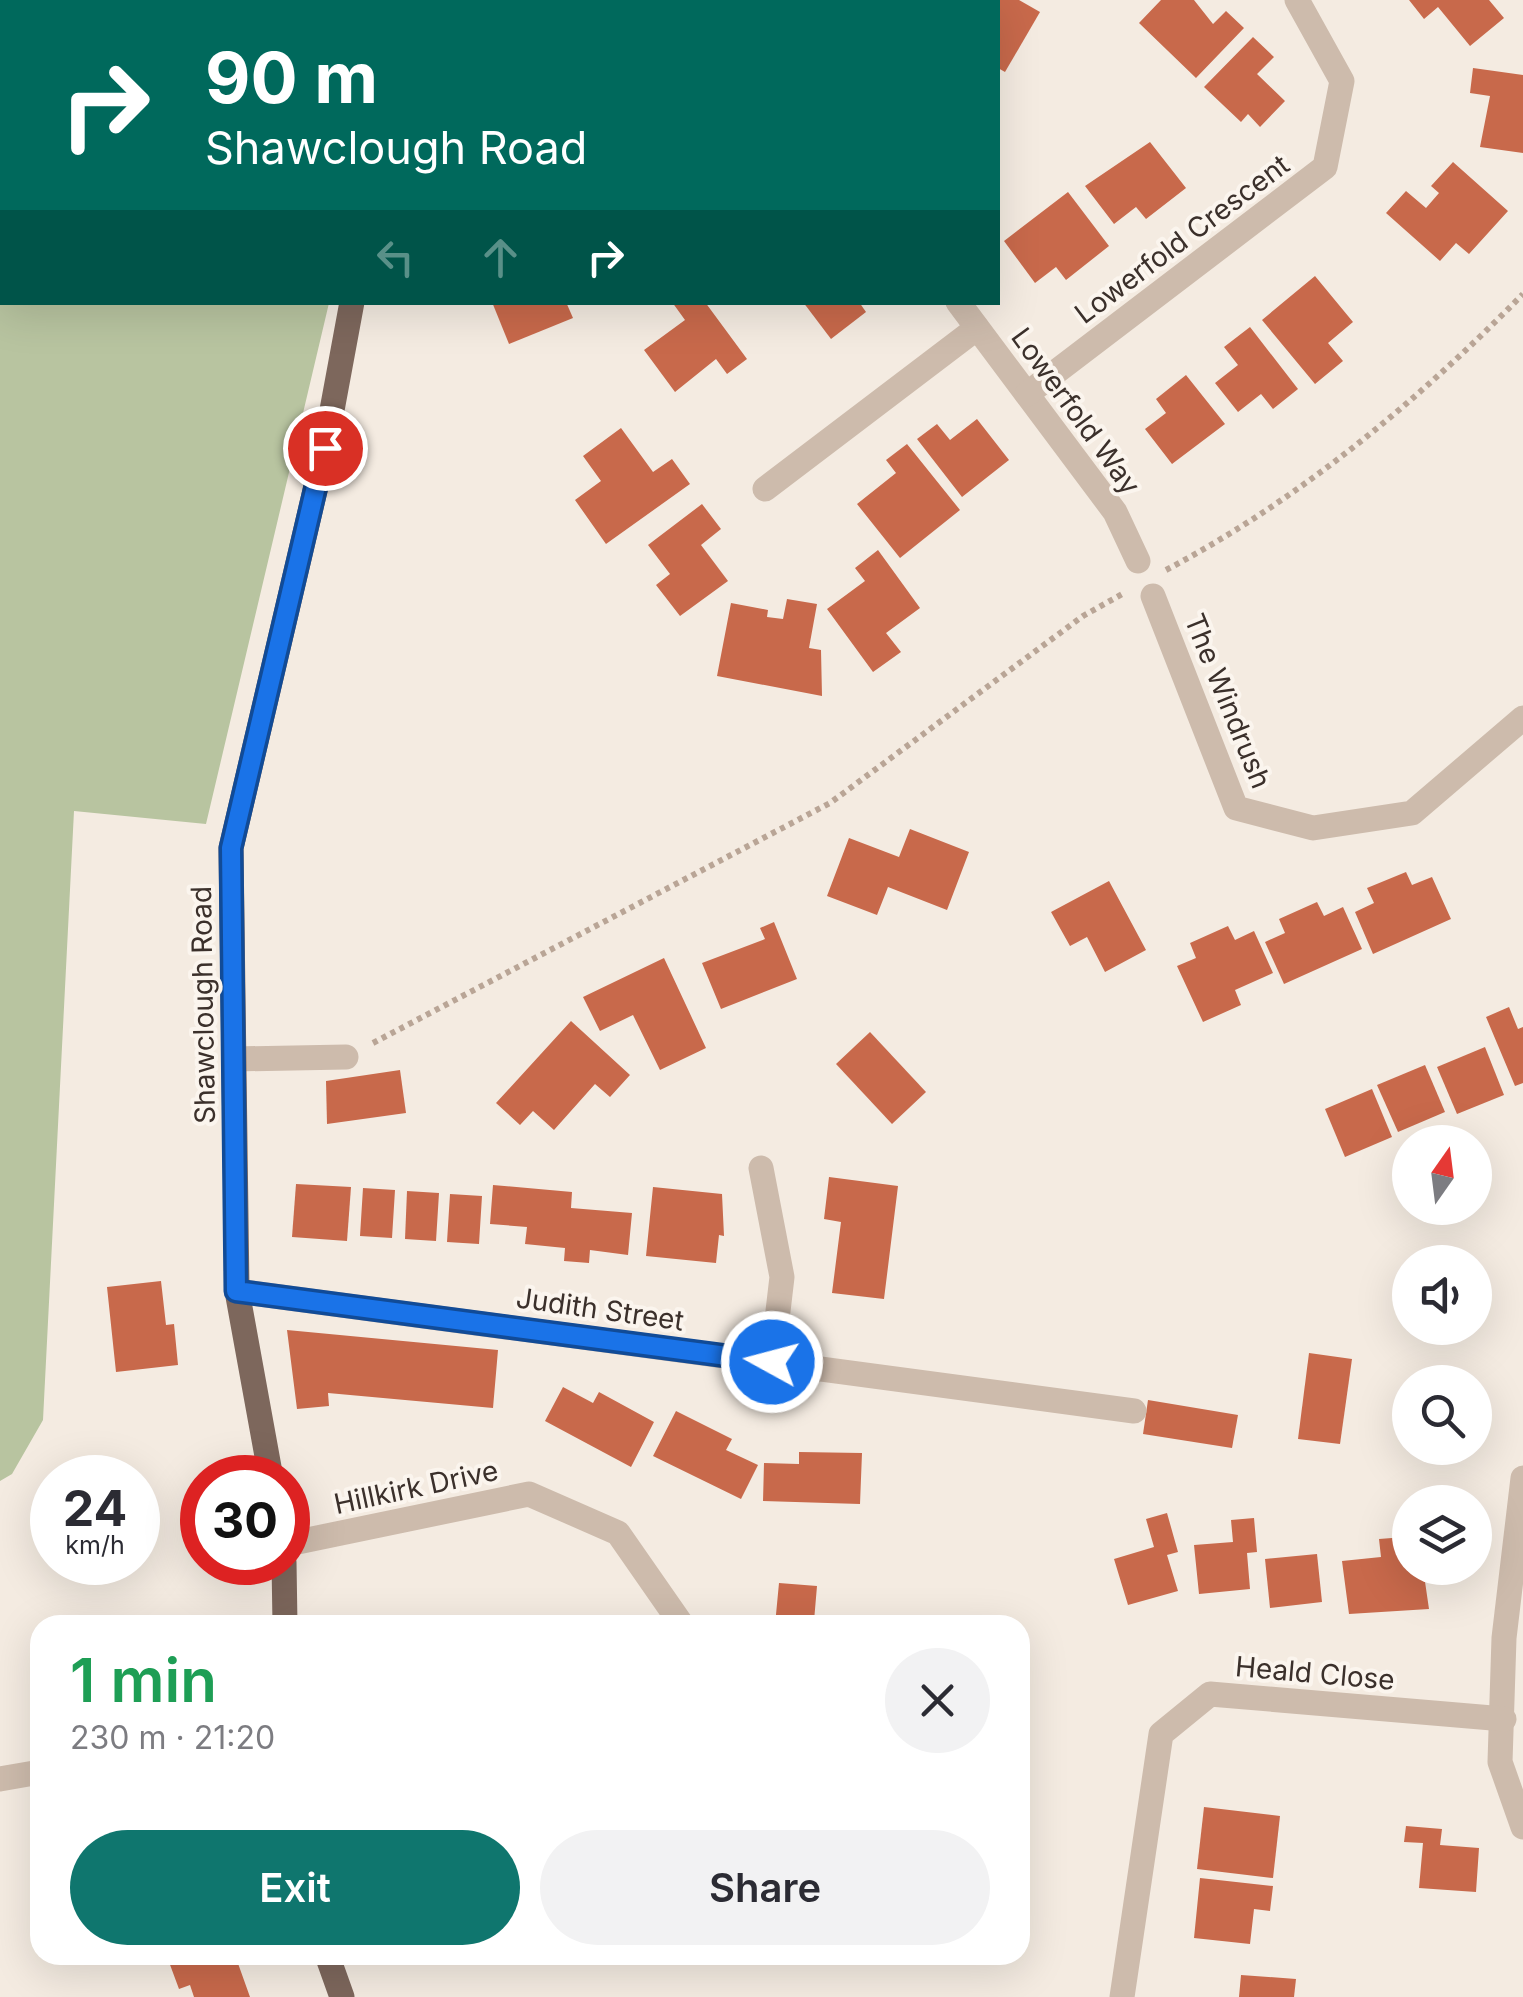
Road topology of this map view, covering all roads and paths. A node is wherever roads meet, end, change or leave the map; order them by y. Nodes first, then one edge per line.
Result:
1 (1297, 0) edge
2 (1523, 294) edge
3 (351, 305) edge
4 (960, 305) edge
5 (977, 328) junction
6 (1027, 394) junction
7 (764, 489) dead end
8 (1145, 580) junction
9 (1523, 718) edge
10 (346, 1057) joint
11 (234, 1058) junction
12 (762, 1168) dead end
13 (236, 1291) junction
14 (772, 1362) junction
15 (1134, 1411) dead end
16 (267, 1455) edge
17 (1523, 1478) edge
18 (310, 1539) edge
19 (285, 1585) edge
20 (286, 1615) edge
21 (675, 1615) edge
22 (1504, 1719) junction
23 (30, 1774) edge
24 (0, 1779) edge
25 (1523, 1827) edge
26 (331, 1965) edge
27 (342, 1997) edge
28 (1122, 1997) edge

1 - 6 street, Lowerfold Crescent
2 - 8 path
3 - 11 main road, Shawclough Road
4 - 5 street, Lowerfold Way
5 - 6 street, Lowerfold Way
5 - 7 street
6 - 8 street, Lowerfold Way
8 - 9 street, The Windrush
8 - 10 path
10 - 11 street
11 - 13 main road, Shawclough Road
12 - 14 street
13 - 14 street, Judith Street
13 - 16 main road, Shawclough Road
14 - 15 street, Judith Street
17 - 22 street
18 - 21 street, Hillkirk Drive
19 - 20 main road
22 - 25 street
22 - 28 street, Heald Close
23 - 24 street
26 - 27 main road

